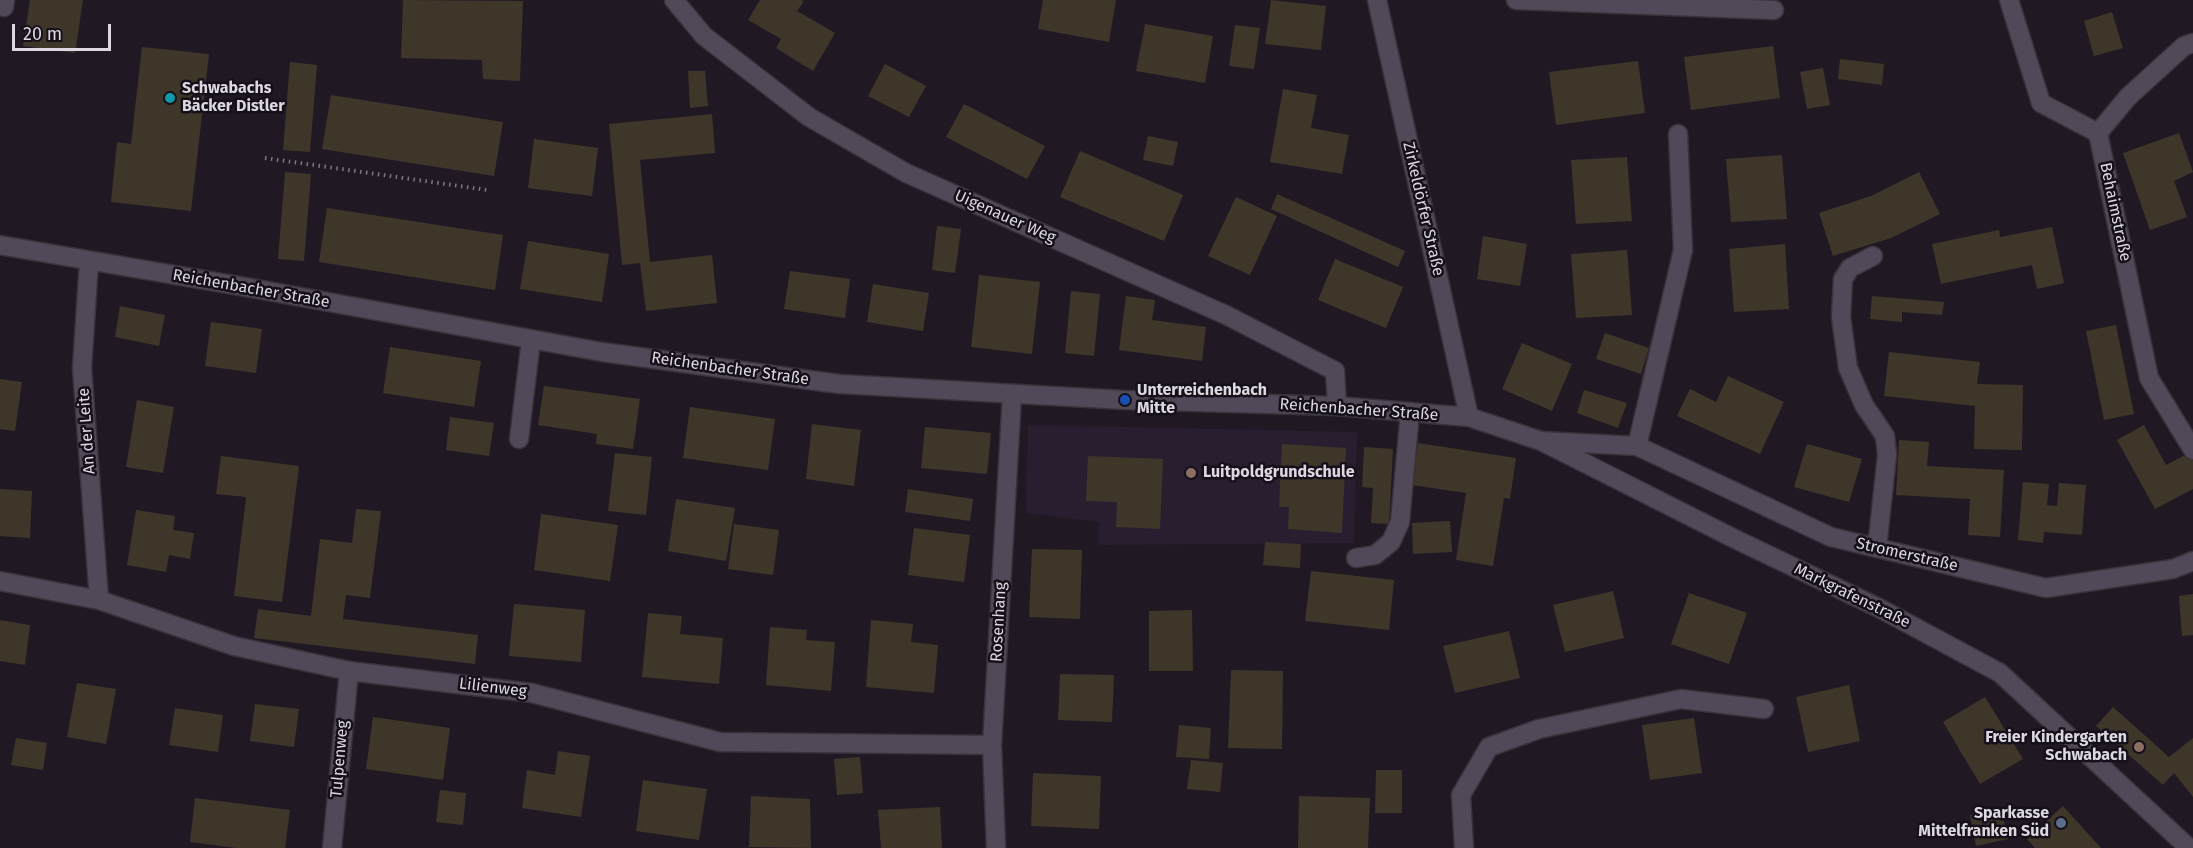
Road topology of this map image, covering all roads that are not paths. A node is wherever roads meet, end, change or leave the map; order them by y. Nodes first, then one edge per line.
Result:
1 (5, 0) edge
2 (674, 0) edge
3 (1377, 0) edge
4 (1516, 0) edge
5 (2009, 0) edge
6 (0, 6) edge
7 (1774, 10) dead end
8 (2193, 43) edge
9 (2098, 133) junction
10 (1678, 134) dead end
11 (0, 244) edge
12 (1873, 256) dead end
13 (89, 261) junction
14 (531, 340) junction
15 (1012, 395) junction
16 (1337, 406) junction
17 (1410, 412) junction
18 (1469, 417) junction
19 (519, 439) dead end
20 (1541, 441) junction
21 (1637, 446) junction
22 (2193, 450) edge
23 (1877, 548) junction
24 (1356, 558) dead end
25 (2193, 561) edge
26 (0, 581) edge
27 (99, 600) junction
28 (349, 670) junction
29 (1764, 709) dead end
30 (992, 746) junction
31 (332, 848) edge
32 (996, 848) edge
33 (1464, 848) edge
34 (2189, 848) edge

1 - 6 street
2 - 16 street, Uigenauer Weg
3 - 18 street, Zirkeldörfer Straße
4 - 7 street
5 - 9 street
8 - 9 street
9 - 22 street, Behaimstraße
10 - 21 street
11 - 13 street, Reichenbacher Straße
12 - 23 street
13 - 14 street, Reichenbacher Straße
13 - 27 street, An der Leite
14 - 15 street, Reichenbacher Straße
14 - 19 street
15 - 16 street, Reichenbacher Straße
15 - 30 street, Rosenhang
16 - 17 street, Reichenbacher Straße
17 - 18 street, Reichenbacher Straße
17 - 24 street
18 - 20 street, Markgrafenstraße
20 - 21 street, Stromerstraße
20 - 34 street, Markgrafenstraße
21 - 23 street, Stromerstraße
23 - 25 street, Stromerstraße
26 - 27 street, Lilienweg
27 - 28 street, Lilienweg
28 - 30 street, Lilienweg
28 - 31 street, Tulpenweg
29 - 33 street
30 - 32 street, Rosenhang

